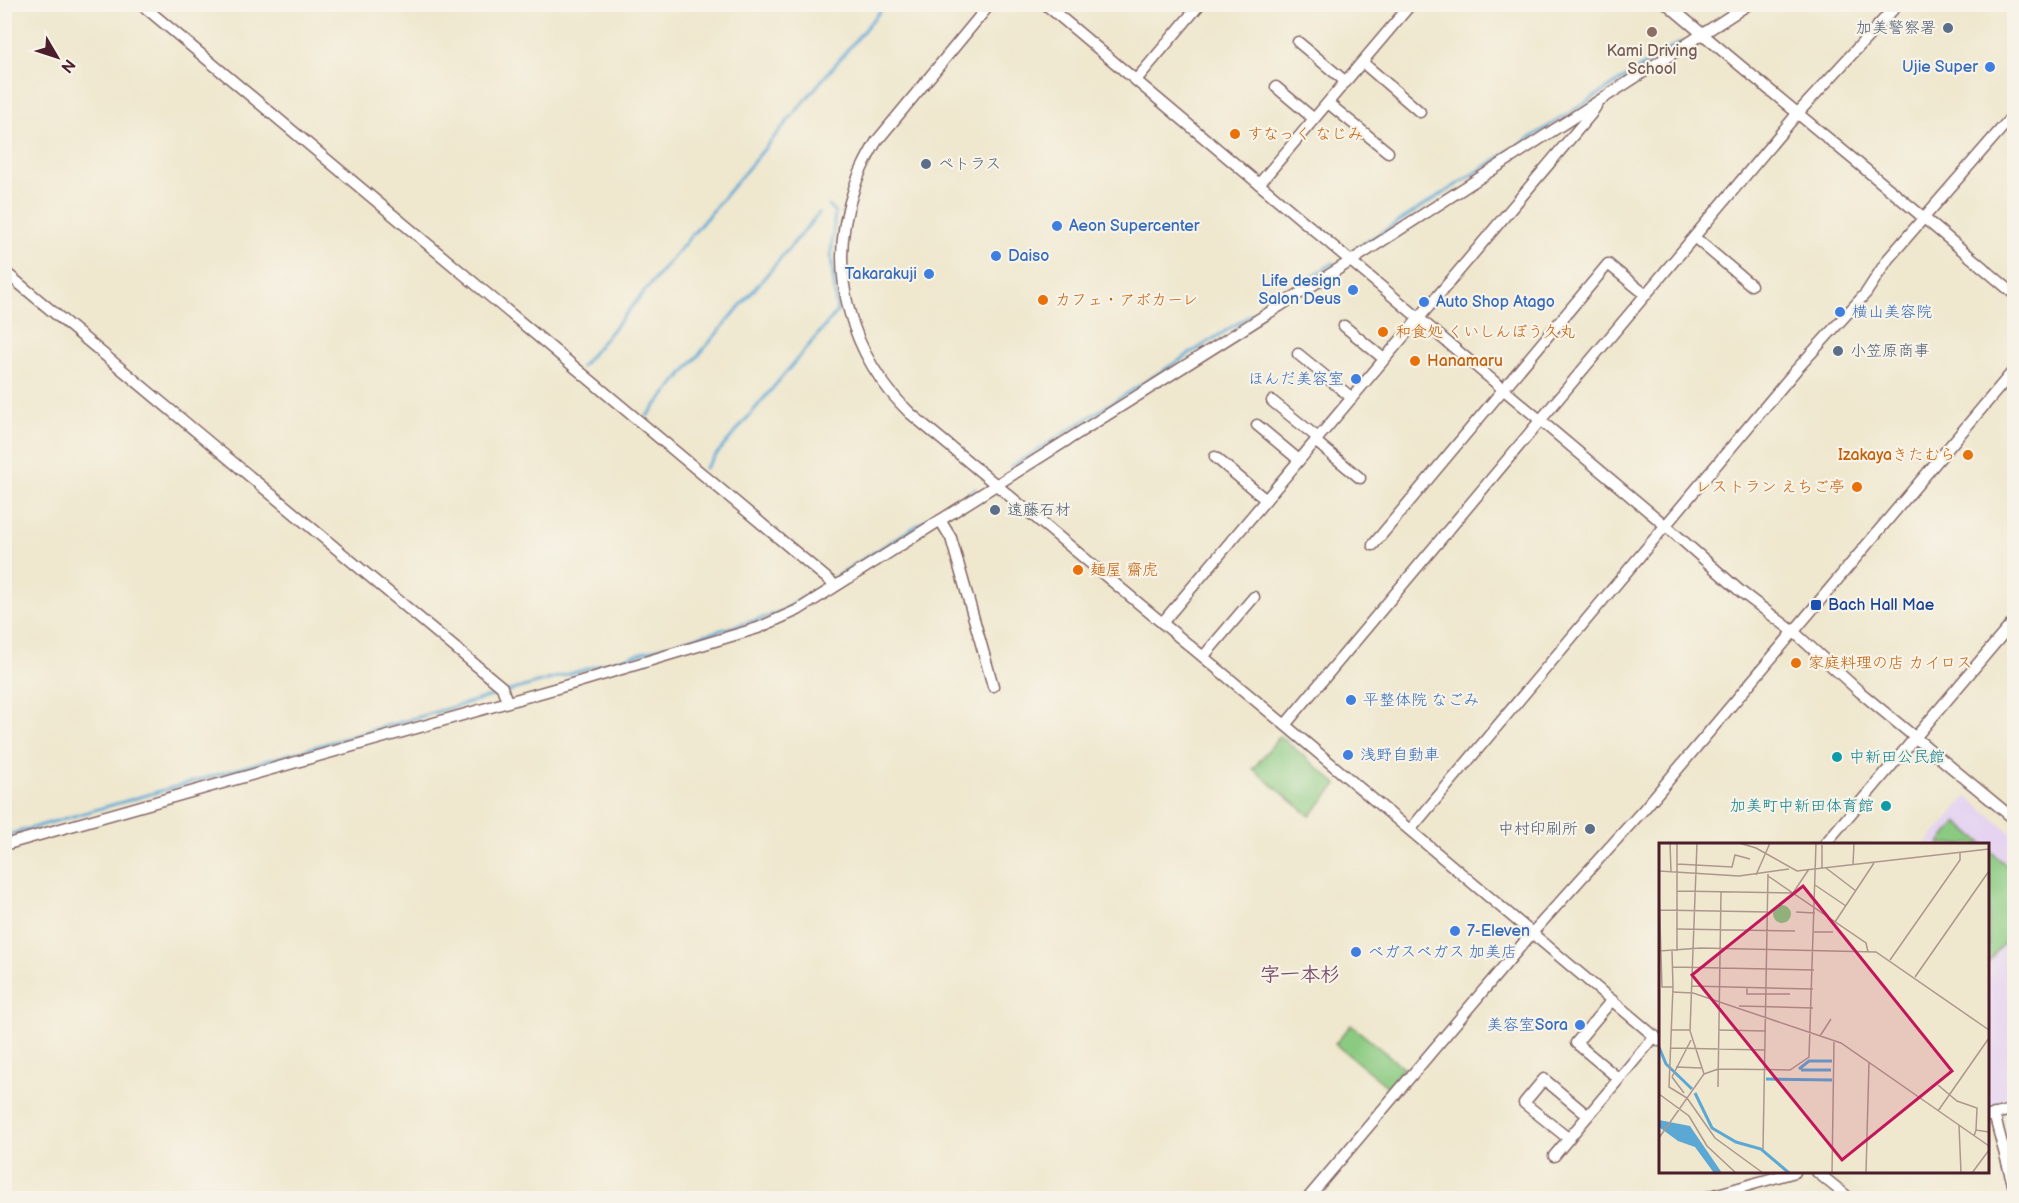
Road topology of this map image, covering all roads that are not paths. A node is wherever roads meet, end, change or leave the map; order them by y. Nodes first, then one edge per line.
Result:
1 (141, 4) edge
2 (990, 4) edge
3 (1045, 4) edge
4 (1200, 4) edge
5 (1411, 4) edge
6 (1667, 4) edge
7 (1749, 4) edge
8 (1898, 4) edge
9 (1701, 34) junction
10 (1298, 42) dead end
11 (1362, 62) junction
12 (1136, 80) junction
13 (1346, 82) junction
14 (1276, 87) dead end
15 (1328, 103) junction
16 (1597, 103) junction
17 (1420, 112) dead end
18 (1797, 114) junction
19 (2014, 114) edge
20 (1314, 119) junction
21 (1388, 152) dead end
22 (1259, 184) junction
23 (1924, 216) junction
24 (1694, 237) junction
25 (1351, 261) junction
26 (4, 272) edge
27 (1751, 285) dead end
28 (2014, 294) edge
29 (1646, 295) junction
30 (1419, 319) junction
31 (1344, 326) dead end
32 (1298, 354) dead end
33 (1384, 359) junction
34 (2014, 370) edge
35 (1503, 389) junction
36 (1352, 398) junction
37 (1272, 401) dead end
38 (1542, 421) junction
39 (1257, 425) dead end
40 (1317, 440) junction
41 (1215, 457) dead end
42 (1299, 460) junction
43 (1360, 478) dead end
44 (998, 485) junction
45 (1266, 500) junction
46 (940, 520) junction
47 (1666, 526) junction
48 (1373, 545) dead end
49 (832, 582) junction
50 (1254, 597) dead end
51 (2014, 621) edge
52 (1162, 622) junction
53 (1794, 632) junction
54 (1203, 657) junction
55 (993, 686) dead end
56 (505, 696) junction
57 (1285, 725) junction
58 (1915, 737) junction
59 (2014, 819) edge
60 (1410, 830) junction
61 (1826, 843) edge
62 (4, 845) edge
63 (1532, 933) junction
64 (1612, 1000) junction
65 (1658, 1039) edge
66 (1619, 1079) junction
67 (2014, 1108) edge
68 (1991, 1115) edge
69 (1588, 1116) junction
70 (1569, 1139) junction
71 (1554, 1156) dead end
72 (1792, 1173) edge
73 (1818, 1173) edge
74 (2014, 1188) edge
75 (1314, 1197) edge
76 (1704, 1198) edge
77 (1850, 1198) edge

1 - 49 street
2 - 44 street
3 - 12 street
4 - 12 street
5 - 11 street
6 - 9 street
7 - 9 street
8 - 18 street
9 - 16 street
9 - 18 street
10 - 13 street
11 - 13 street
11 - 17 street
12 - 22 street
13 - 15 street
14 - 20 street
15 - 20 street
15 - 21 street
16 - 25 street
16 - 30 street
18 - 23 street
18 - 24 street
19 - 23 street
20 - 22 street
22 - 25 street
23 - 28 street
23 - 47 street
24 - 27 street
24 - 29 street
25 - 30 street
25 - 44 street
26 - 56 street
29 - 35 street
29 - 38 street
30 - 33 street
30 - 35 street
31 - 33 street
32 - 36 street
33 - 36 street
34 - 53 street
35 - 38 street
35 - 48 street
36 - 40 street
37 - 40 street
38 - 47 street
38 - 57 street
39 - 42 street
40 - 42 street
40 - 43 street
41 - 45 street
42 - 45 street
44 - 46 street
44 - 52 street
45 - 52 street
46 - 49 street
46 - 55 street
47 - 53 street
47 - 60 street
49 - 56 street
50 - 54 street
51 - 58 street
52 - 54 street
53 - 58 street
53 - 63 street
54 - 57 street
56 - 62 street
57 - 60 street
58 - 59 street
58 - 61 street
60 - 63 street
63 - 64 street
63 - 75 street
64 - 65 street
64 - 66 street
65 - 66 street
66 - 69 street
67 - 68 street
68 - 74 street
69 - 70 street
69 - 70 street
70 - 71 street
72 - 76 street
73 - 77 street

